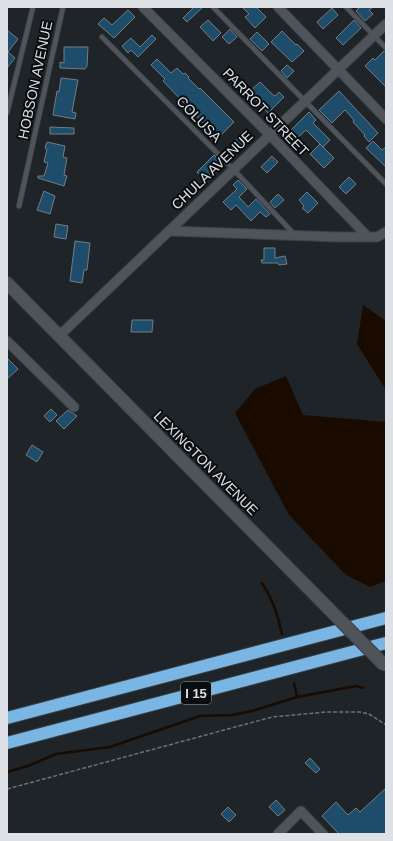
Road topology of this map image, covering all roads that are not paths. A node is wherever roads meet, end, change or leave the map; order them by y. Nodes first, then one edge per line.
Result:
1 (34, 7) edge
2 (63, 7) edge
3 (143, 7) edge
4 (213, 7) edge
5 (278, 7) edge
6 (346, 7) edge
7 (386, 24) edge
8 (374, 36) junction
9 (102, 37) dead end
10 (386, 48) edge
11 (339, 70) junction
12 (304, 102) junction
13 (7, 113) edge
14 (386, 119) edge
15 (270, 134) junction
16 (234, 170) junction
17 (386, 184) edge
18 (19, 206) dead end
19 (169, 231) junction
20 (386, 232) edge
21 (295, 236) junction
22 (368, 237) junction
23 (7, 283) edge
24 (59, 336) junction
25 (7, 341) edge
26 (74, 407) dead end
27 (386, 618) edge
28 (386, 643) edge
29 (385, 666) edge
30 (7, 718) edge
31 (7, 743) edge
32 (278, 834) edge
33 (323, 834) edge

1 - 13 lane, HOBSON AVENUE
2 - 18 lane, HOBSON AVENUE
3 - 15 street, PARROT STREET
4 - 12 lane
5 - 11 street
6 - 8 lane
7 - 8 street, CHULA AVENUE
8 - 10 lane
8 - 11 street, CHULA AVENUE
9 - 16 lane, COLUSA
11 - 12 street, CHULA AVENUE
11 - 14 street
12 - 15 street, CHULA AVENUE
12 - 17 lane
15 - 16 street, CHULA AVENUE
15 - 22 street, PARROT STREET
16 - 19 street, CHULA AVENUE
16 - 21 lane, COLUSA
19 - 21 street
19 - 24 street, CHULA AVENUE
20 - 22 street
21 - 22 street
23 - 24 street, LEXINGTON AVENUE
24 - 29 street, LEXINGTON AVENUE, bridge
25 - 26 street
27 - 30 highway, I 15
28 - 31 highway, I 15
32 - 33 street

